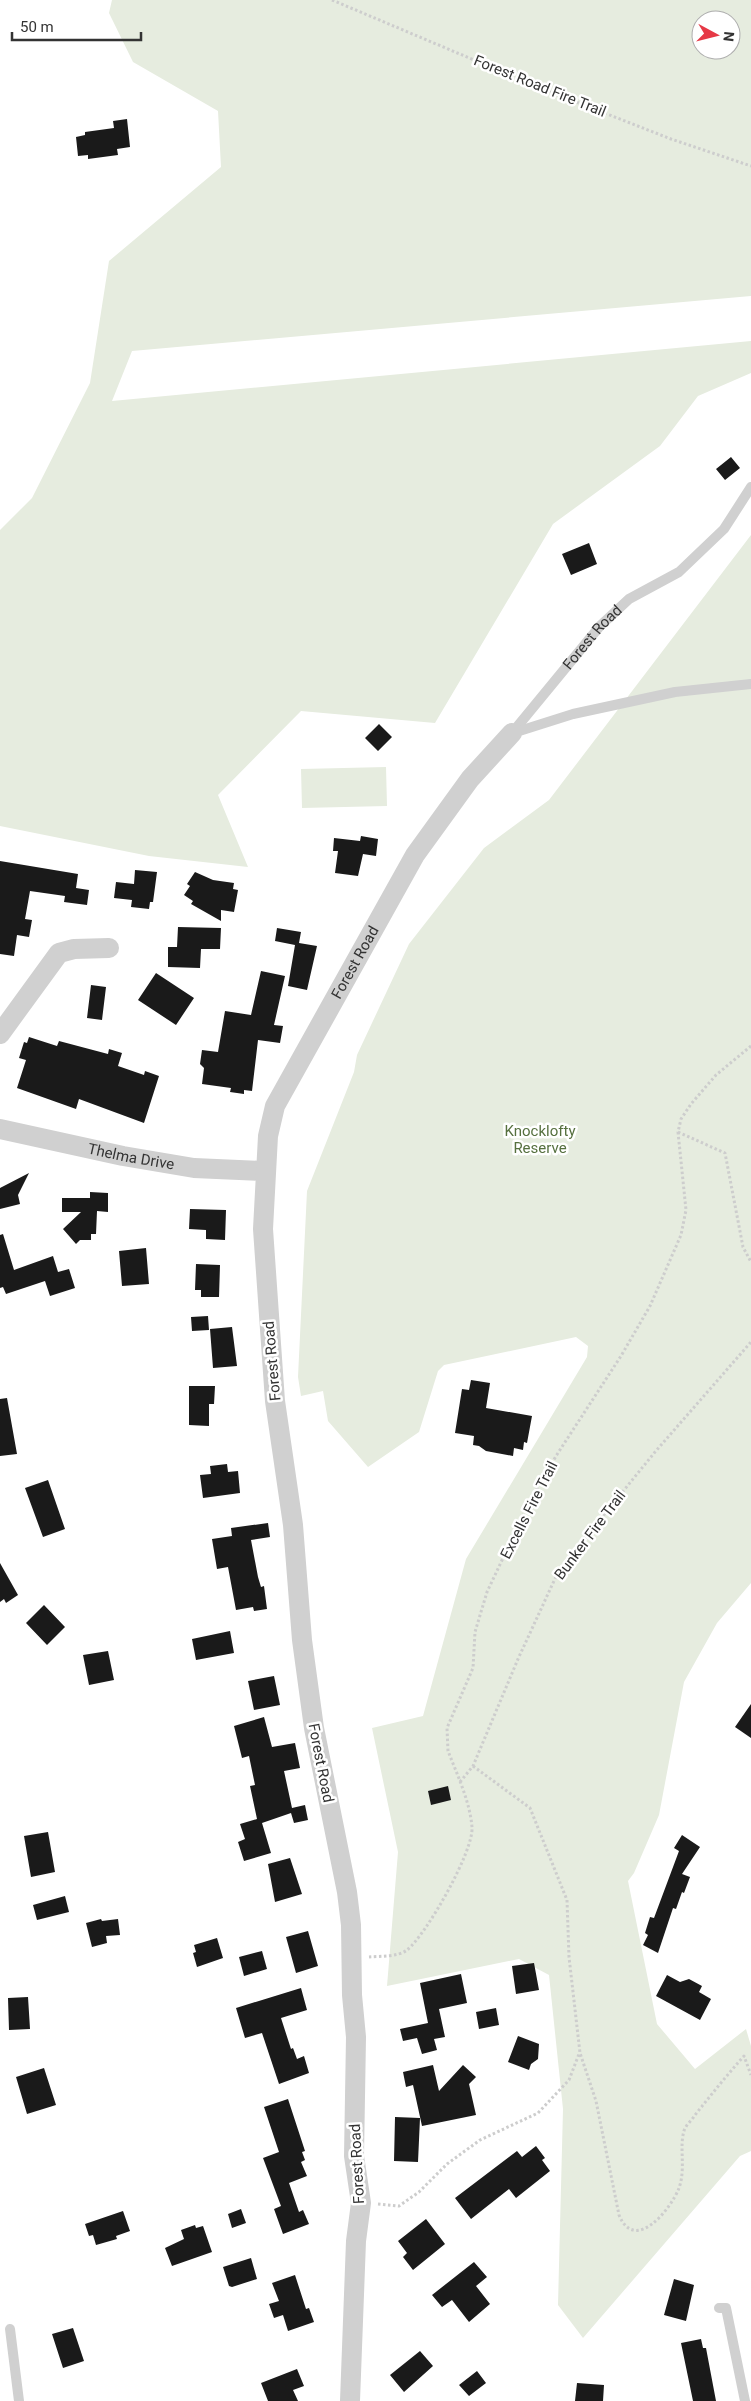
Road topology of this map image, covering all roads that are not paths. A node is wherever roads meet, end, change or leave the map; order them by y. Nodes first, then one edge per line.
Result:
1 (751, 487) edge
2 (751, 684) edge
3 (512, 733) junction
4 (109, 948) dead end
5 (0, 1034) edge
6 (0, 1129) edge
7 (264, 1171) junction
8 (719, 2308) dead end
9 (10, 2329) dead end
10 (19, 2401) edge
11 (350, 2401) edge
12 (745, 2401) edge

1 - 3 lane, Forest Road
2 - 3 lane
3 - 7 street, Forest Road
4 - 5 street
6 - 7 street, Thelma Drive
7 - 11 street, Forest Road
8 - 12 lane
9 - 10 lane

